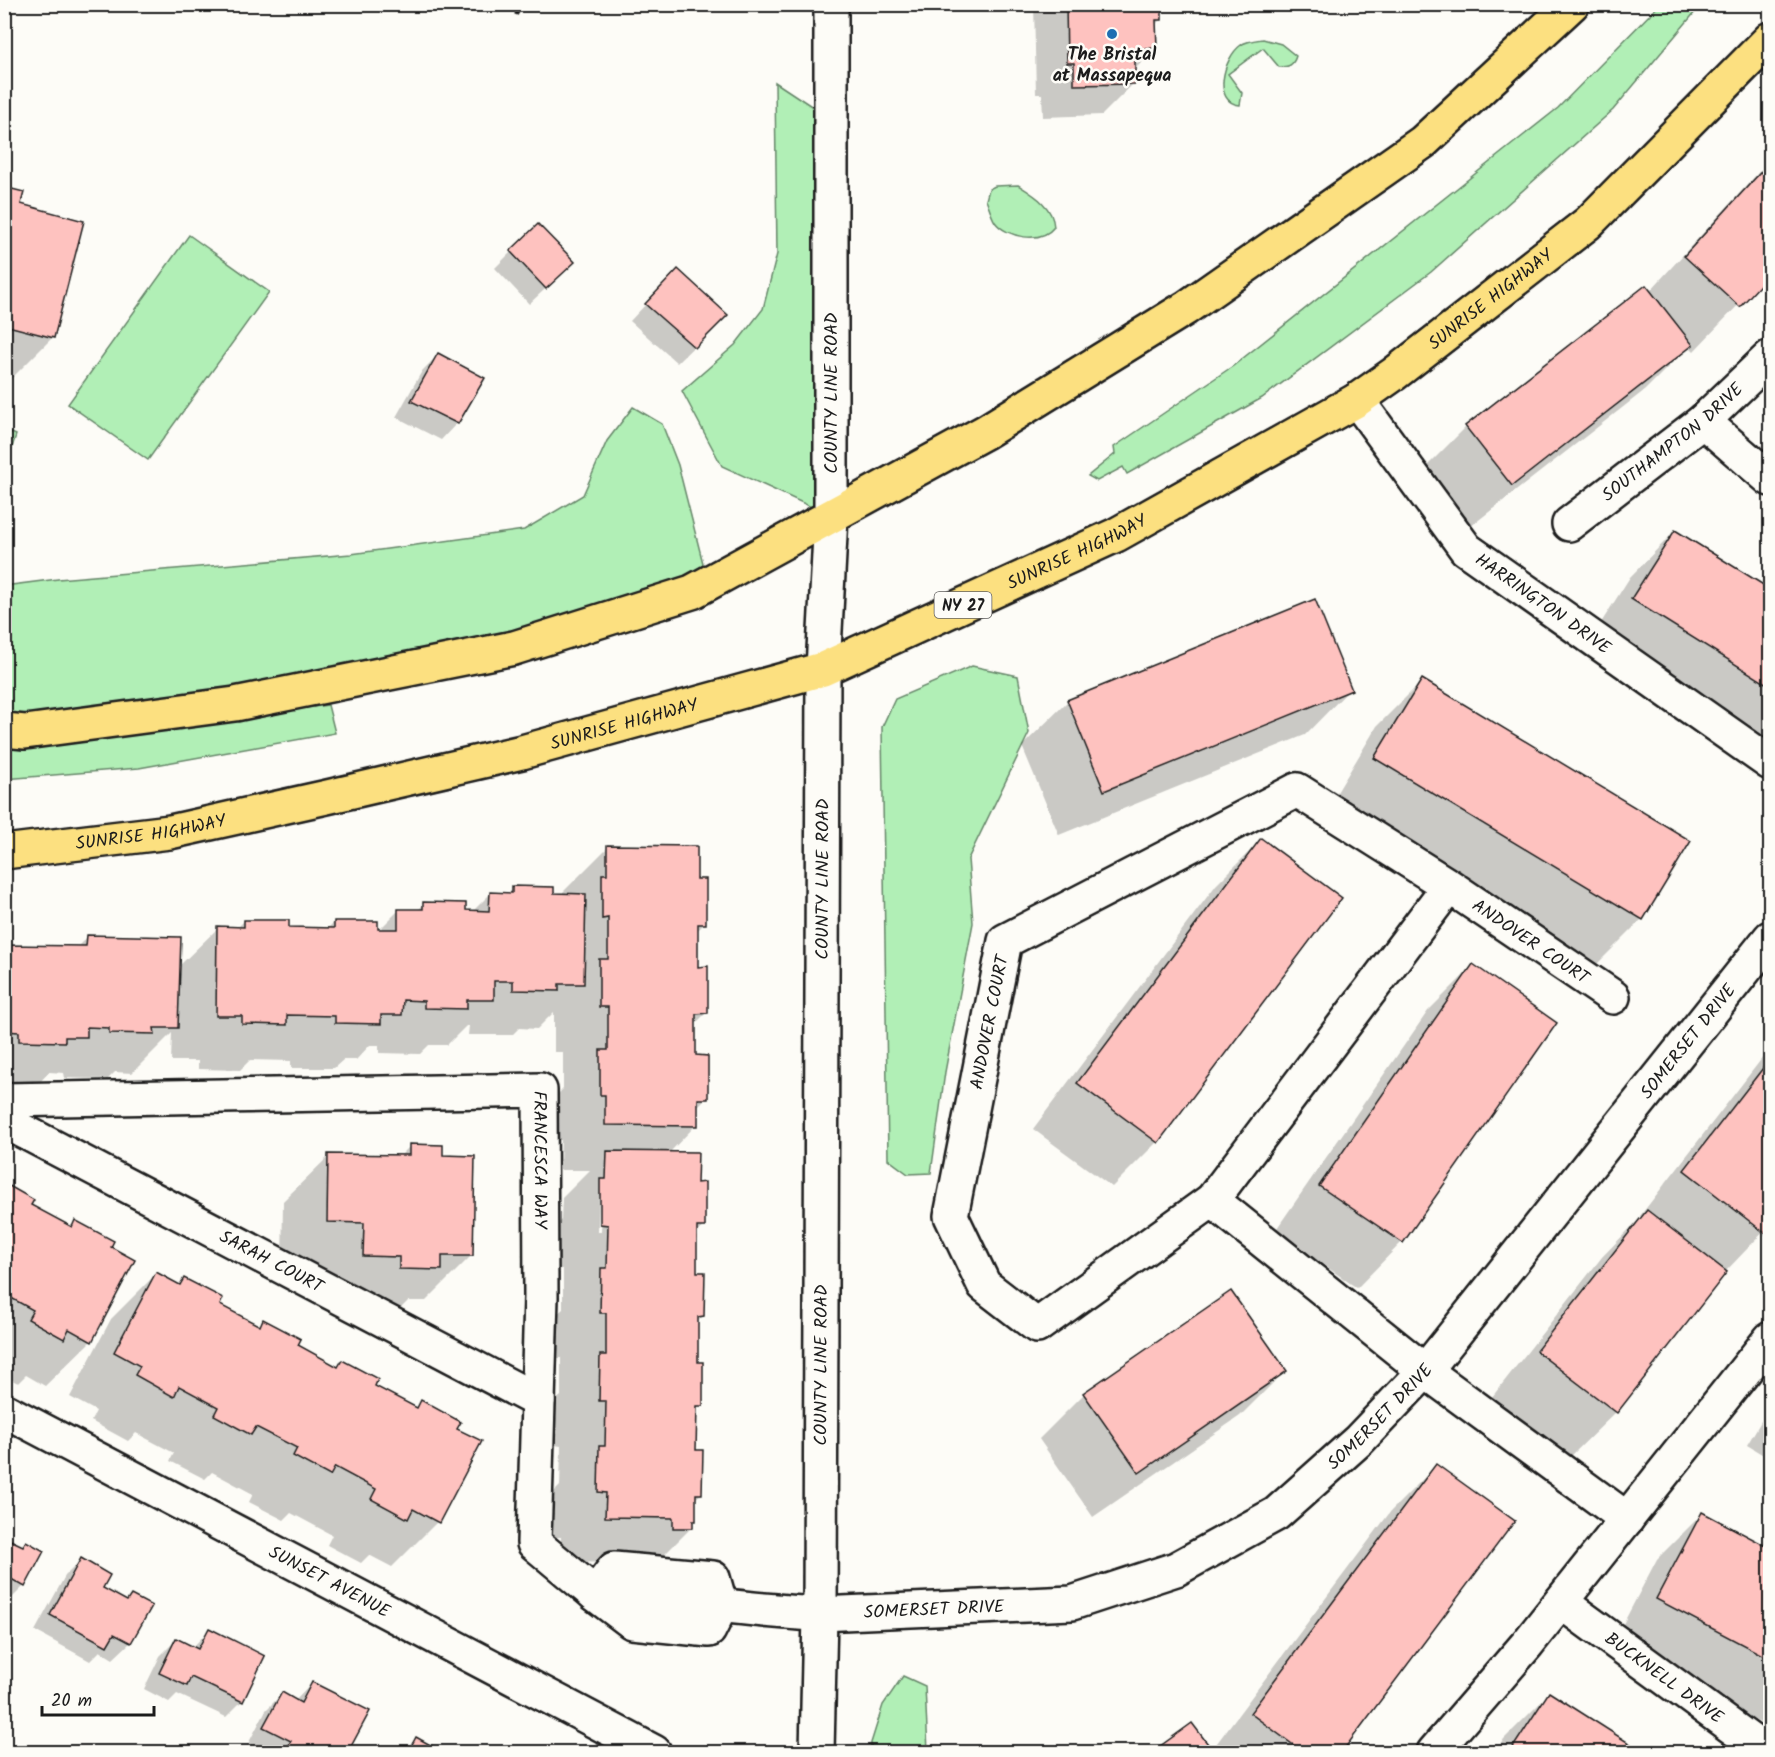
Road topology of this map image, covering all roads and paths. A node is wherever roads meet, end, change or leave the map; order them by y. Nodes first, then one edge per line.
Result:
1 (521, 4) edge
2 (831, 4) edge
3 (1572, 4) edge
4 (516, 15) dead end
5 (1770, 39) edge
6 (1770, 357) edge
7 (1357, 400) junction
8 (1703, 420) junction
9 (1770, 479) edge
10 (831, 516) junction
11 (1569, 524) dead end
12 (823, 669) junction
13 (4, 730) edge
14 (1770, 763) edge
15 (4, 852) edge
16 (1449, 886) junction
17 (1770, 938) edge
18 (1613, 997) dead end
19 (4, 1100) edge
20 (4, 1121) edge
21 (1212, 1200) junction
22 (1770, 1339) edge
23 (1425, 1371) junction
24 (538, 1401) junction
25 (4, 1410) edge
26 (1627, 1519) junction
27 (595, 1594) junction
28 (1561, 1602) junction
29 (721, 1606) junction
30 (820, 1614) junction
31 (654, 1752) edge
32 (817, 1752) edge
33 (1434, 1752) edge
34 (1766, 1752) edge

1 - 4 path
2 - 10 street, COUNTY LINE ROAD
3 - 10 highway
5 - 7 highway, SUNRISE HIGHWAY / NY 27
6 - 8 street, SOUTHAMPTON DRIVE
7 - 12 highway, SUNRISE HIGHWAY / NY 27
7 - 14 street, HARRINGTON DRIVE
8 - 9 street
8 - 11 street, SOUTHAMPTON DRIVE
10 - 12 street, COUNTY LINE ROAD
10 - 13 highway
12 - 15 highway, SUNRISE HIGHWAY / NY 27
12 - 30 street, COUNTY LINE ROAD
16 - 18 street, ANDOVER COURT
16 - 21 street, ANDOVER COURT
16 - 21 street, ANDOVER COURT
17 - 23 street, SOMERSET DRIVE
19 - 24 street, FRANCESCA WAY
20 - 24 street, SARAH COURT
21 - 23 street
22 - 26 street
23 - 26 street
23 - 30 street, SOMERSET DRIVE
24 - 27 street, FRANCESCA WAY
25 - 31 street, SUNSET AVENUE
26 - 28 street
27 - 29 street, FRANCESCA WAY
27 - 29 street
28 - 33 street
28 - 34 street, BUCKNELL DRIVE
29 - 30 street
30 - 32 street, COUNTY LINE ROAD

